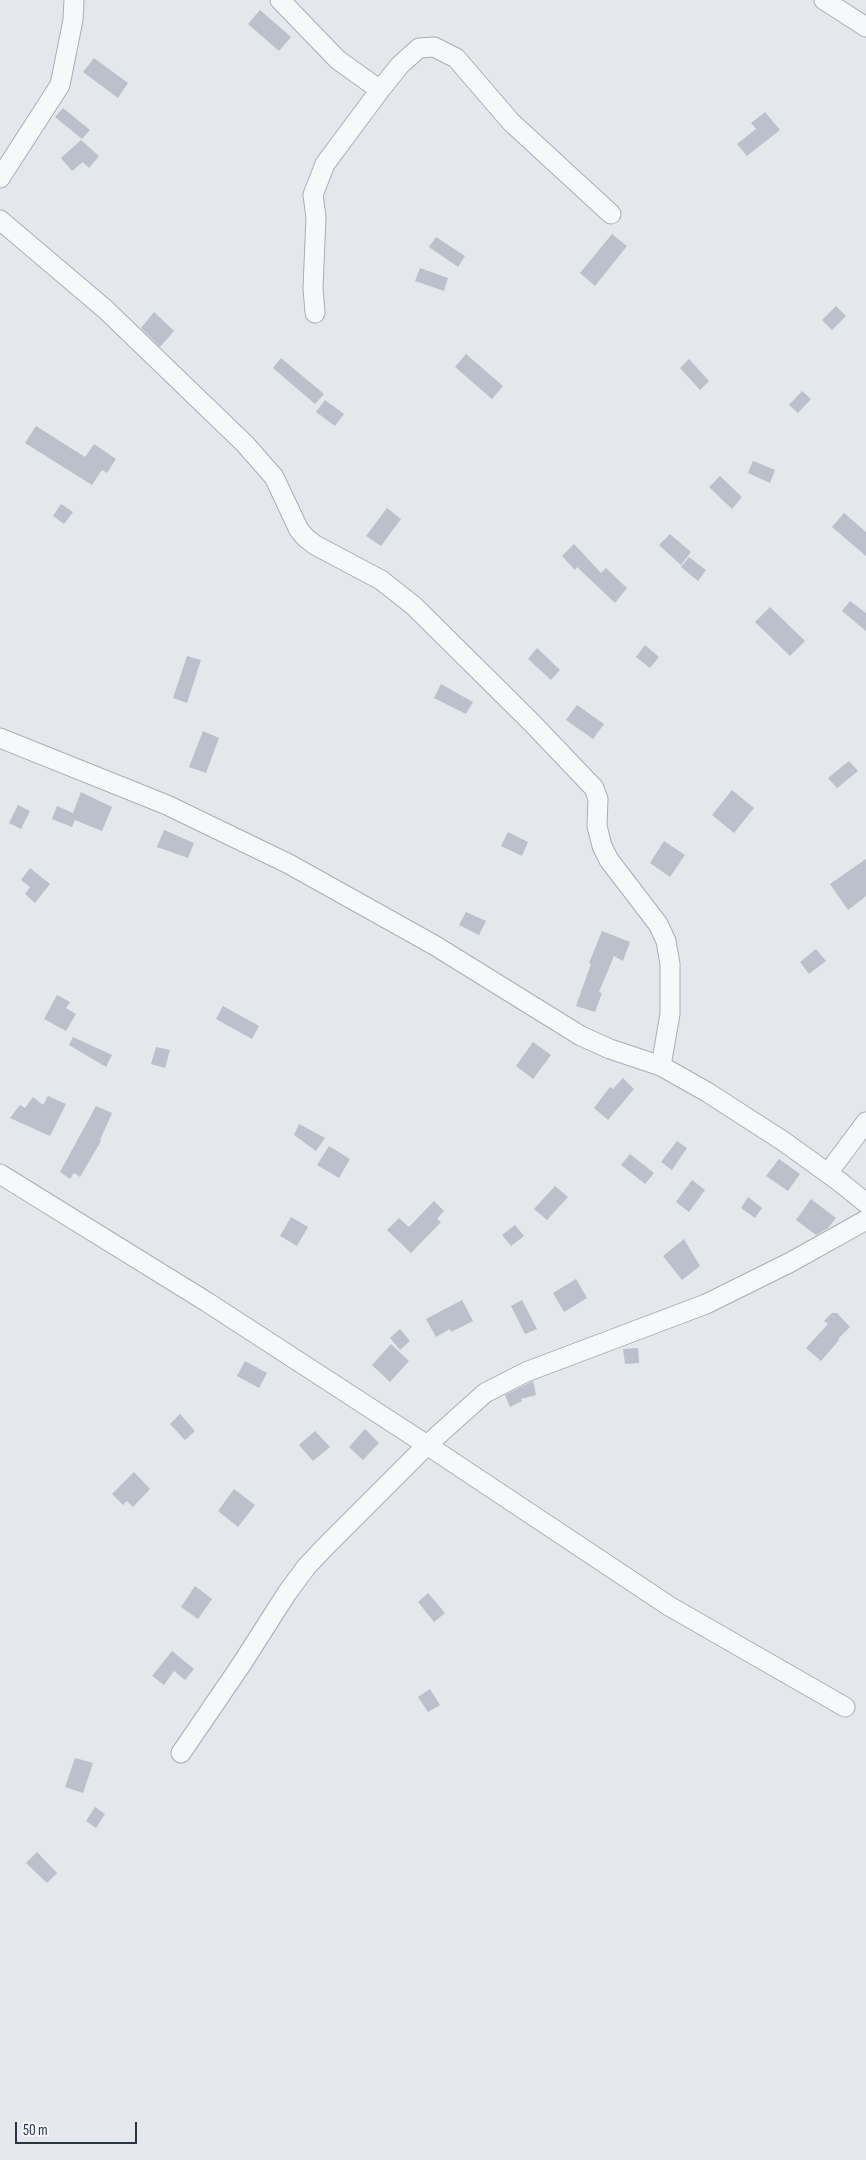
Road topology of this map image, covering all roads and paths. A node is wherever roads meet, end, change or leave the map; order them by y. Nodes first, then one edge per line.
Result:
1 (74, 0) edge
2 (280, 0) edge
3 (824, 0) edge
4 (866, 27) edge
5 (380, 90) junction
6 (0, 178) edge
7 (611, 214) dead end
8 (0, 220) edge
9 (315, 313) dead end
10 (0, 738) edge
11 (661, 1066) junction
12 (866, 1122) edge
13 (828, 1173) junction
14 (0, 1174) edge
15 (866, 1203) edge
16 (866, 1220) edge
17 (428, 1445) junction
18 (845, 1707) dead end
19 (181, 1753) dead end

1 - 6 street
2 - 5 street
3 - 4 street
5 - 7 street
5 - 9 street
8 - 11 street
10 - 11 street
11 - 13 street
12 - 13 street
13 - 15 street
14 - 17 street
16 - 17 street
17 - 18 street
17 - 19 street

